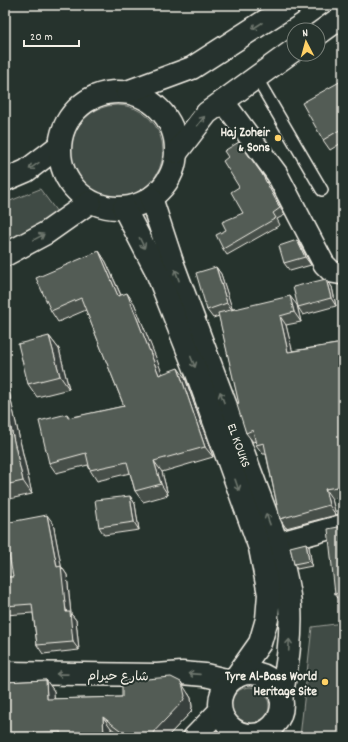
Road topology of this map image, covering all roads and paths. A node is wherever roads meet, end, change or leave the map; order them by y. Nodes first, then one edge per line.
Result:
1 (290, 5) edge
2 (343, 16) edge
3 (326, 28) edge
4 (286, 56) edge
5 (256, 77) junction
6 (127, 92) junction
7 (223, 101) junction
8 (59, 146) junction
9 (177, 152) junction
10 (5, 180) edge
11 (322, 190) dead end
12 (151, 198) junction
13 (90, 202) junction
14 (124, 208) junction
15 (5, 255) edge
16 (343, 274) edge
17 (343, 525) edge
18 (268, 546) junction
19 (5, 673) edge
20 (233, 679) junction
21 (281, 706) junction
22 (220, 710) junction
23 (247, 736) edge
24 (194, 737) edge
25 (279, 737) edge

1 -> 6 main road
2 - 3 main road
4 - 5 main road
5 - 7 main road
5 - 11 lane
6 - 8 main road
6 - 9 main road
9 -> 7 main road
7 - 16 street
8 -> 10 main road
8 - 13 main road
9 - 12 main road
12 - 14 main road
18 -> 12 main road, EL KOUKS
13 - 14 main road
15 -> 13 main road
14 -> 18 main road, EL KOUKS
17 - 18 street
18 - 20 main road, EL KOUKS
21 -> 18 main road, EL KOUKS
20 -> 19 main road, شارع حيرام
20 - 21 main road
20 - 22 main road
21 - 23 main road
21 - 25 main road, EL KOUKS
22 - 23 main road
22 - 24 street

